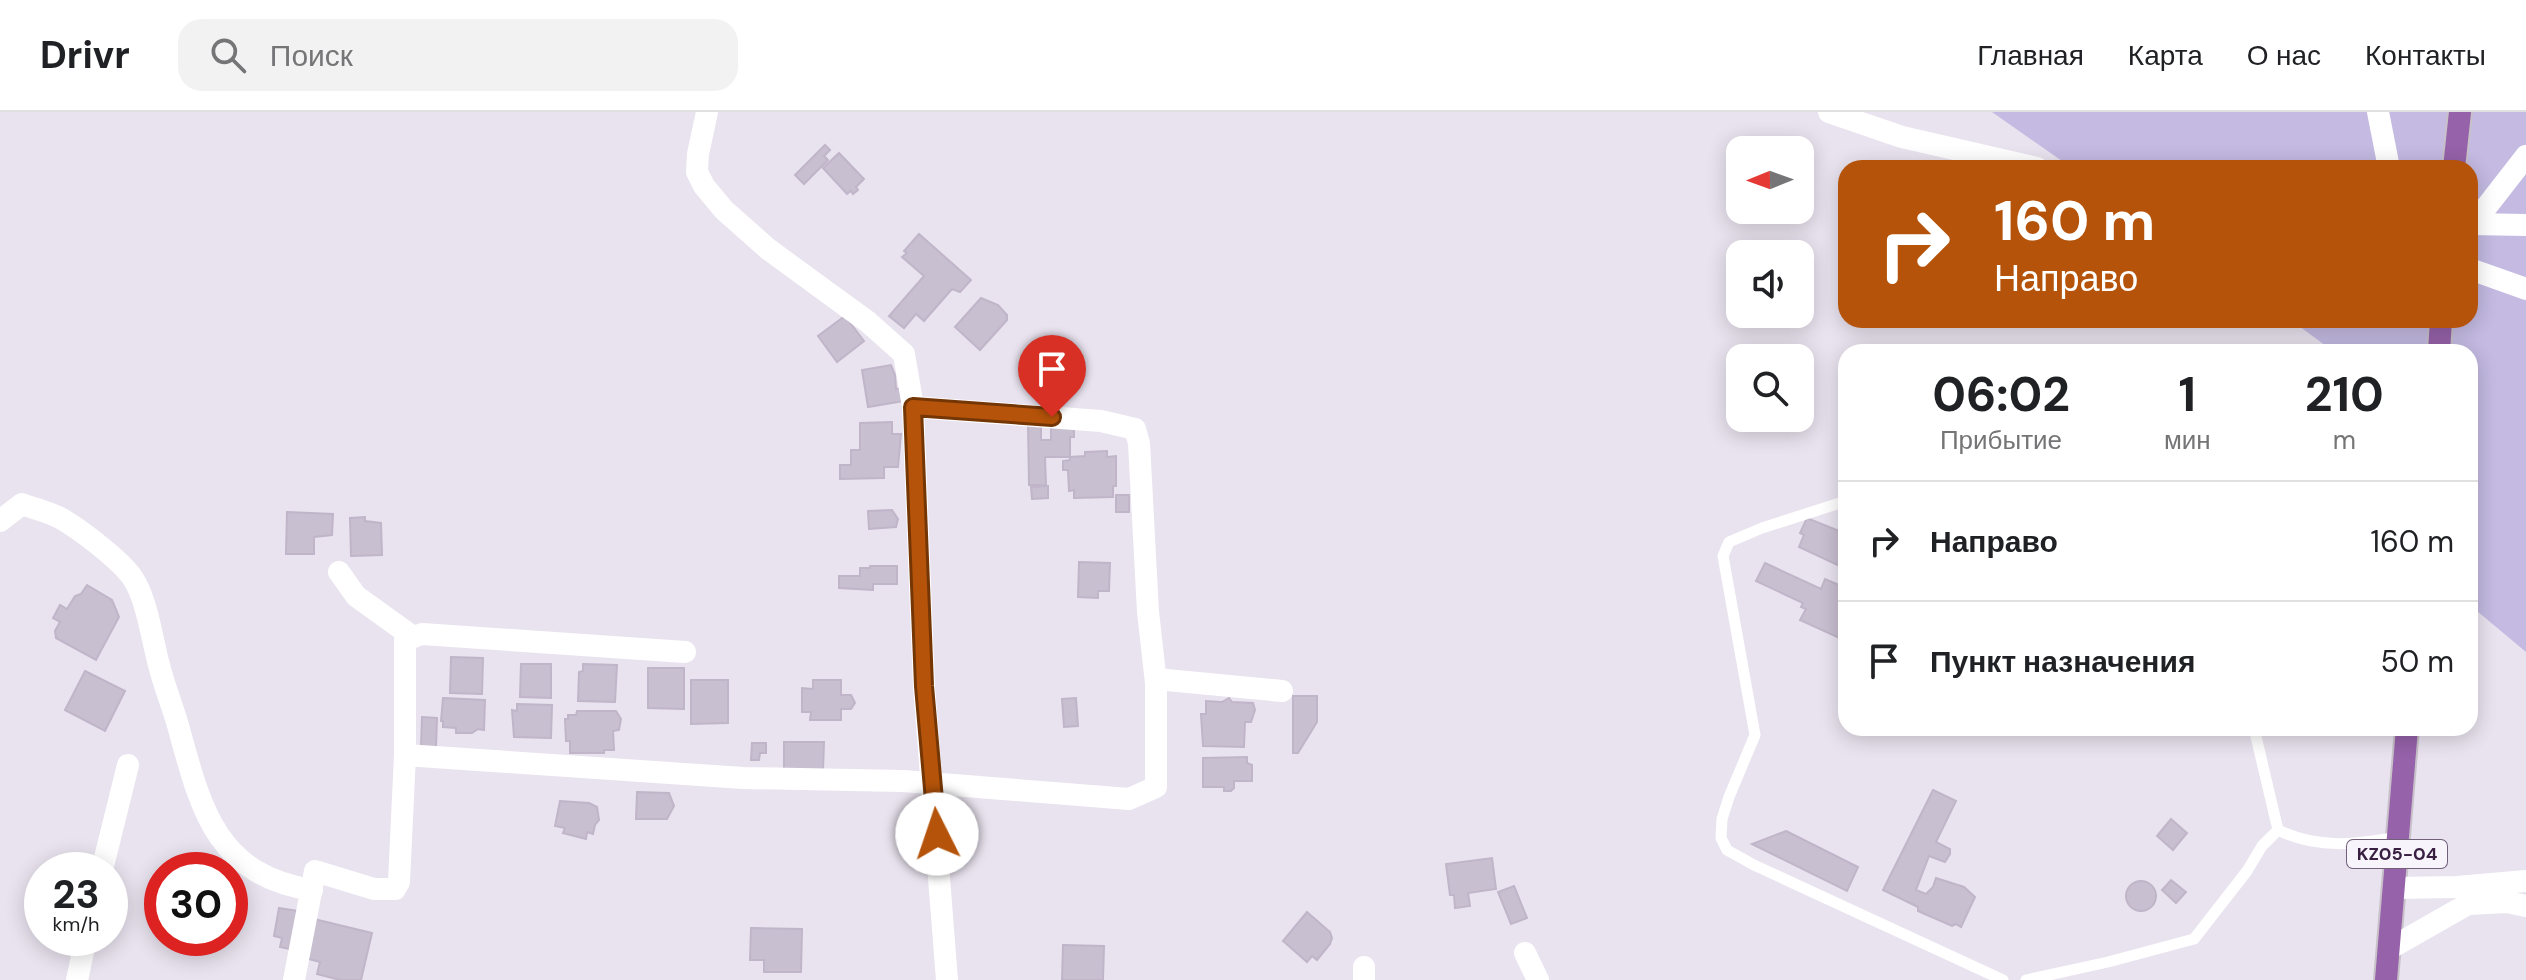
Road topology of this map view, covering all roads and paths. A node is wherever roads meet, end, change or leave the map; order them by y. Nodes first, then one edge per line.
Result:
1 (707, 112) edge
2 (1829, 112) edge
3 (2378, 112) edge
4 (2460, 112) edge
5 (2526, 156) edge
6 (2002, 160) edge
7 (2387, 160) edge
8 (2455, 160) edge
9 (2478, 212) edge
10 (2478, 224) edge
11 (2526, 225) edge
12 (2478, 272) edge
13 (2526, 289) edge
14 (913, 407) junction
15 (1838, 504) edge
16 (3, 513) edge
17 (339, 572) dead end
18 (413, 637) junction
19 (685, 652) dead end
20 (1156, 679) junction
21 (1282, 691) dead end
22 (2256, 736) edge
23 (2406, 736) edge
24 (405, 755) junction
25 (128, 765) dead end
26 (933, 785) junction
27 (2278, 830) junction
28 (2398, 837) junction
29 (106, 852) edge
30 (2526, 881) edge
31 (2394, 888) junction
32 (312, 890) junction
33 (2526, 906) edge
34 (2389, 949) junction
35 (1525, 953) dead end
36 (82, 956) edge
37 (77, 980) edge
38 (294, 980) edge
39 (947, 980) edge
40 (1538, 980) edge
41 (2003, 980) edge
42 (2026, 980) edge
43 (2386, 980) edge

1 - 14 street
2 - 6 street
3 - 7 street
4 - 8 main road
5 - 9 street
10 - 11 street
12 - 13 street
14 - 20 street
14 - 26 street
15 - 41 lane
16 - 32 street
17 - 18 street
18 - 19 street
18 - 24 street
20 - 21 street
20 - 26 street
22 - 27 lane
23 - 28 main road, KZ05-04
24 - 26 street
24 - 32 street
25 - 29 street
26 - 39 street
27 - 28 lane
27 - 42 lane
28 - 31 main road, KZ05-04
30 - 31 street
31 - 34 main road, KZ05-04
32 - 38 street
33 - 34 street
34 - 43 main road, KZ05-04
35 - 40 street
36 - 37 street

